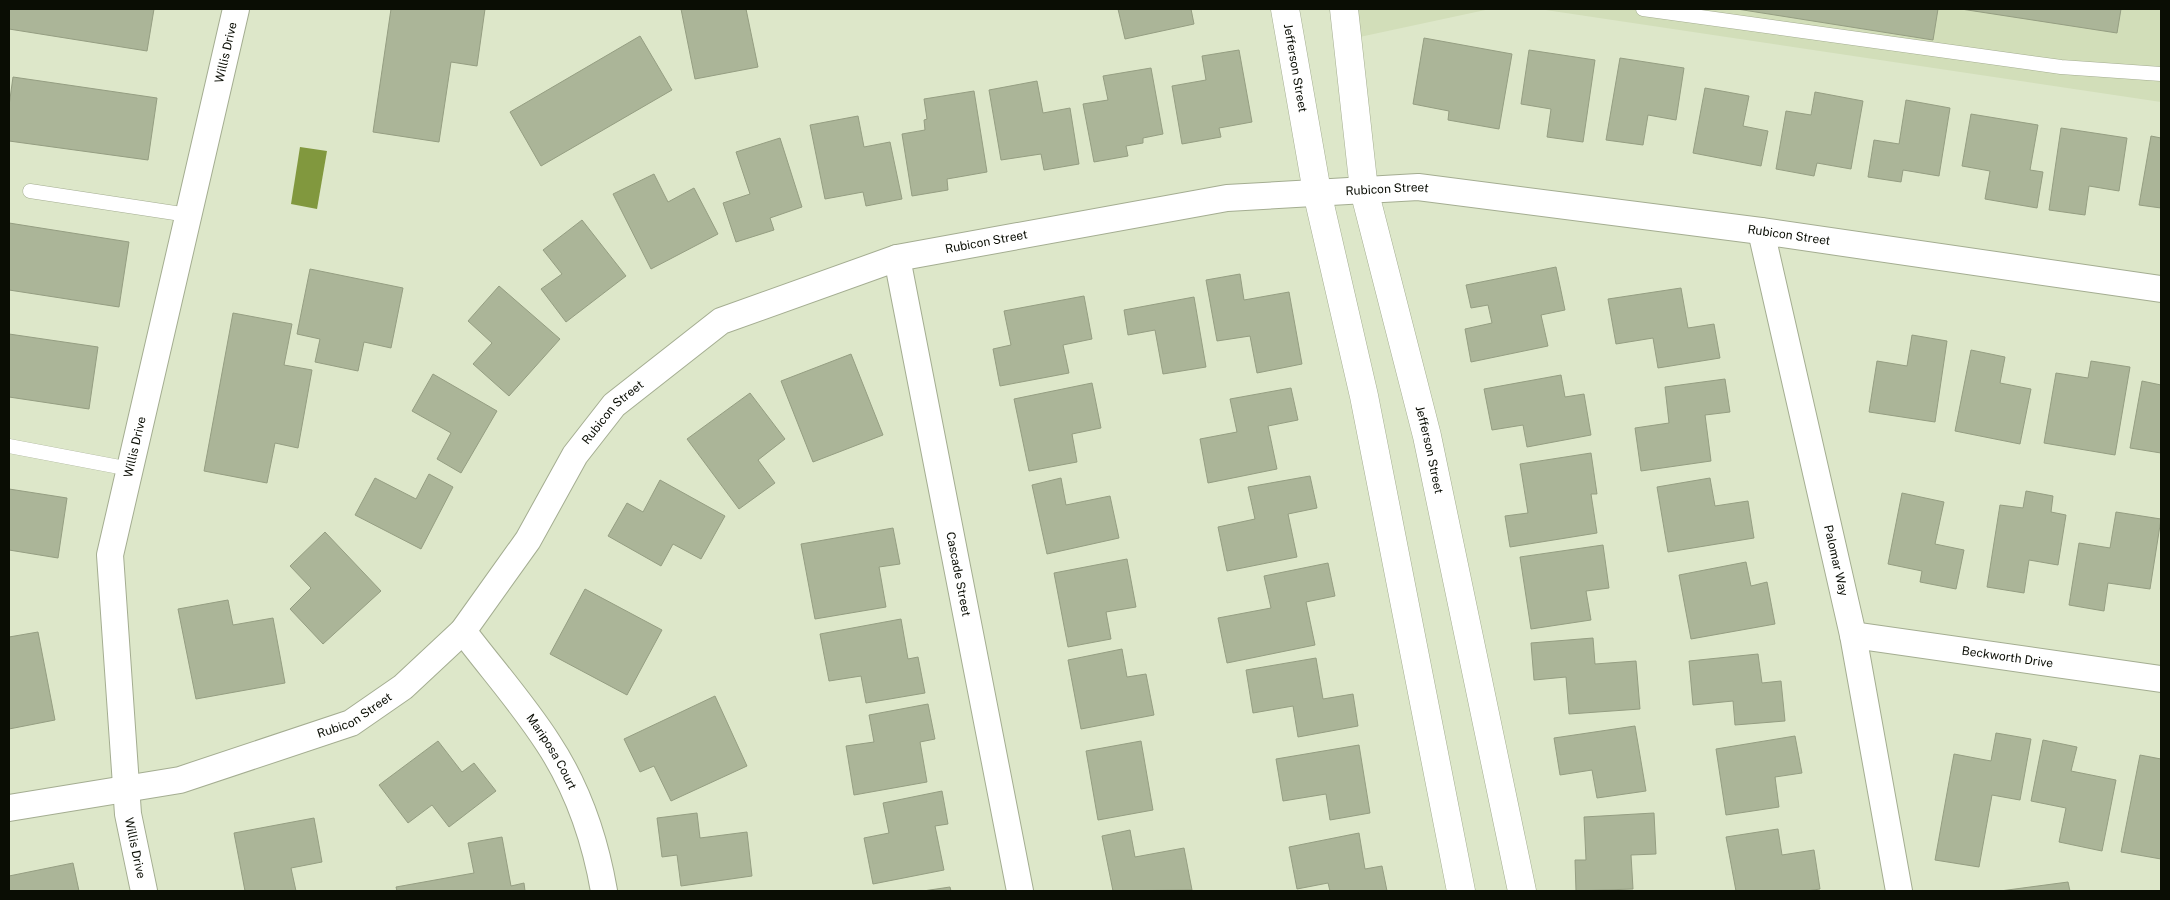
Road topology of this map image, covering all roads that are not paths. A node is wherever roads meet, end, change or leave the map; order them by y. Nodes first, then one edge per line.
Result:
1 (236, 9) edge
2 (1285, 9) edge
3 (1344, 9) edge
4 (1643, 9) edge
5 (2161, 74) edge
6 (1364, 190) junction
7 (30, 192) dead end
8 (1317, 192) junction
9 (188, 215) junction
10 (1761, 231) junction
11 (896, 258) junction
12 (2161, 289) edge
13 (9, 446) edge
14 (130, 469) junction
15 (464, 631) junction
16 (1853, 635) junction
17 (2161, 679) edge
18 (126, 789) junction
19 (9, 808) edge
20 (144, 891) edge
21 (604, 891) edge
22 (1020, 891) edge
23 (1461, 891) edge
24 (1522, 891) edge
25 (1899, 891) edge

1 - 9 street, Willis Drive
2 - 8 main road, Jefferson Street
3 - 6 main road, Jefferson Street
4 - 5 lane
6 - 8 street, Rubicon Street
6 - 10 street, Rubicon Street
6 - 24 main road, Jefferson Street
7 - 9 lane
8 - 11 street, Rubicon Street
8 - 23 main road, Jefferson Street
9 - 14 street, Willis Drive
10 - 12 street, Rubicon Street
10 - 16 street, Palomar Way
11 - 15 street, Rubicon Street
11 - 22 street, Cascade Street
13 - 14 lane
14 - 18 street, Willis Drive
15 - 18 street, Rubicon Street
15 - 21 street, Mariposa Court
16 - 17 street, Beckworth Drive
16 - 25 street, Palomar Way
18 - 19 street, Rubicon Street
18 - 20 street, Willis Drive

